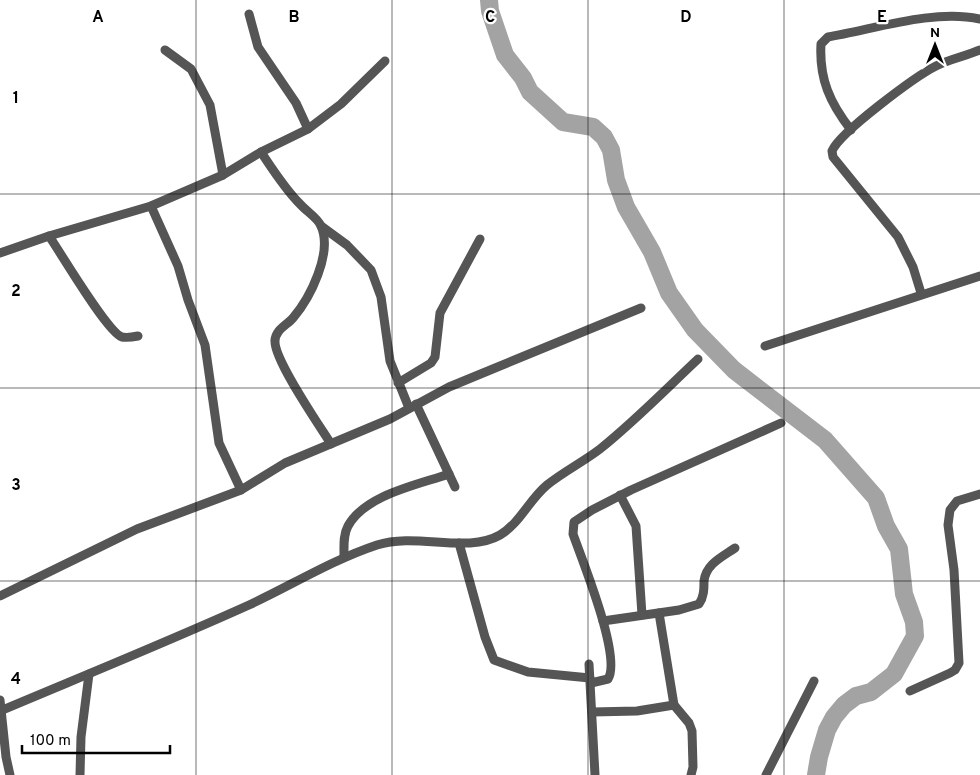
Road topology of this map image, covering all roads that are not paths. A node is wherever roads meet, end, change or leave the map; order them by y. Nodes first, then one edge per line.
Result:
1 (249, 14) dead end
2 (980, 19) edge
3 (165, 50) dead end
4 (980, 50) edge
5 (385, 61) dead end
6 (308, 129) junction
7 (851, 130) junction
8 (261, 152) junction
9 (223, 175) junction
10 (151, 206) junction
11 (321, 226) junction
12 (49, 236) junction
13 (480, 239) dead end
14 (0, 253) edge
15 (980, 276) edge
16 (921, 294) junction
17 (641, 308) dead end
18 (138, 336) dead end
19 (765, 346) dead end
20 (698, 359) dead end
21 (398, 383) junction
22 (412, 406) junction
23 (781, 423) dead end
24 (331, 444) junction
25 (449, 474) junction
26 (455, 487) dead end
27 (241, 490) junction
28 (980, 494) edge
29 (620, 495) junction
30 (459, 543) junction
31 (735, 548) dead end
32 (344, 556) junction
33 (0, 596) edge
34 (659, 613) junction
35 (642, 615) junction
36 (603, 620) junction
37 (590, 664) dead end
38 (89, 674) junction
39 (590, 680) junction
40 (814, 681) dead end
41 (910, 691) dead end
42 (0, 700) edge
43 (674, 704) junction
44 (0, 711) edge
45 (592, 712) junction
46 (10, 775) edge
47 (80, 775) edge
48 (595, 775) edge
49 (691, 775) edge
50 (766, 775) edge

1 - 6 street
2 - 7 street
3 - 9 street
4 - 7 street
5 - 6 street
6 - 8 street
7 - 16 street
8 - 9 street
8 - 11 street
9 - 10 street
10 - 12 street
10 - 27 street
11 - 21 street
11 - 24 street
12 - 14 street
12 - 18 street
13 - 21 street
15 - 16 street
16 - 19 street
17 - 22 street
20 - 30 street
21 - 22 street
22 - 24 street
22 - 25 street
23 - 29 street
24 - 27 street
25 - 26 street
25 - 32 street
27 - 33 street
28 - 41 street
29 - 35 street
29 - 36 street
30 - 32 street
30 - 39 street
31 - 34 street
32 - 38 street
34 - 35 street
34 - 43 street
35 - 36 street
36 - 39 street
37 - 39 street
38 - 44 street
38 - 47 street
39 - 45 street
40 - 50 street
42 - 44 street
43 - 45 street
43 - 49 street
44 - 46 street
45 - 48 street

